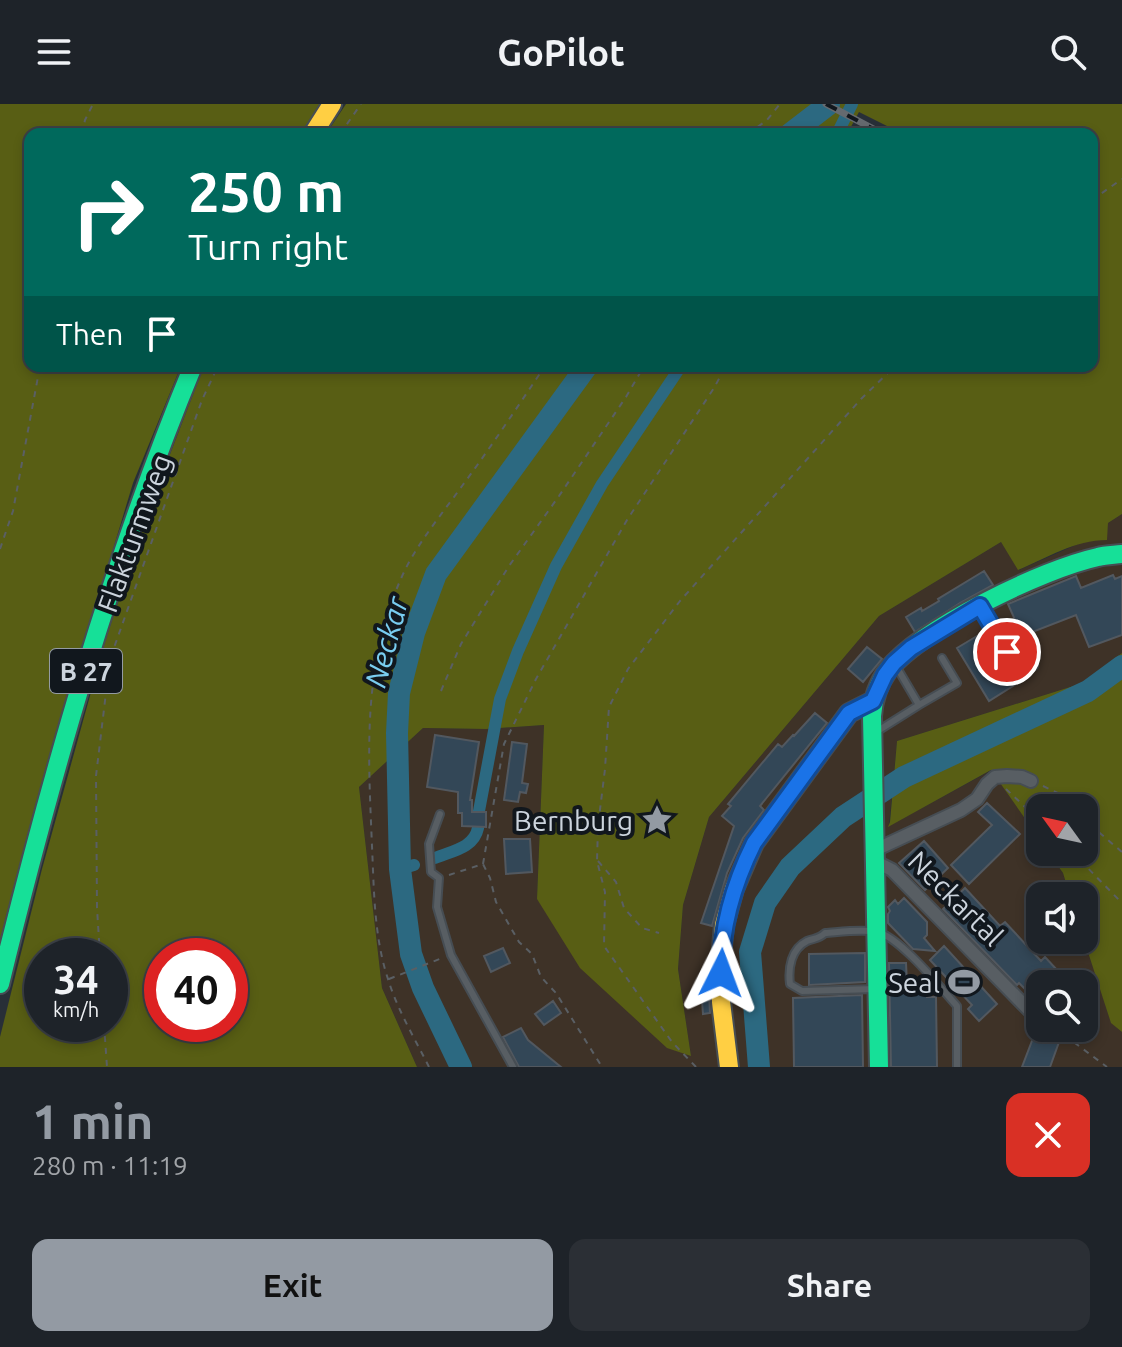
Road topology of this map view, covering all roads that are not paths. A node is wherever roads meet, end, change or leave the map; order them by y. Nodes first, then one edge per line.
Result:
1 (332, 104) edge
2 (317, 128) edge
3 (191, 372) edge
4 (1122, 554) edge
5 (980, 606) junction
6 (942, 658) dead end
7 (894, 663) junction
8 (1034, 666) dead end
9 (873, 701) junction
10 (919, 705) junction
11 (872, 744) junction
12 (1031, 781) road end
13 (440, 814) dead end
14 (875, 849) junction
15 (876, 931) junction
16 (0, 984) edge
17 (877, 989) junction
18 (1026, 1007) edge
19 (513, 1067) edge
20 (729, 1067) edge
21 (879, 1067) edge
22 (957, 1067) edge

1 - 2 street
3 - 16 street, B 27
4 - 5 street, Neckartal
5 - 7 street, Neckartal
5 - 8 lane
6 - 10 lane
7 - 9 street, Neckartal
7 - 10 lane
9 - 11 street, Neckartal
9 - 20 street, Neckartal
10 - 11 lane
11 - 14 street, Neckartal
12 - 14 street, Neckartal
13 - 19 lane
14 - 15 street, Neckartal
14 - 18 street, Neckartal
15 - 17 street, Neckartal
15 - 17 lane
15 - 22 lane
17 - 21 street, Neckartal

